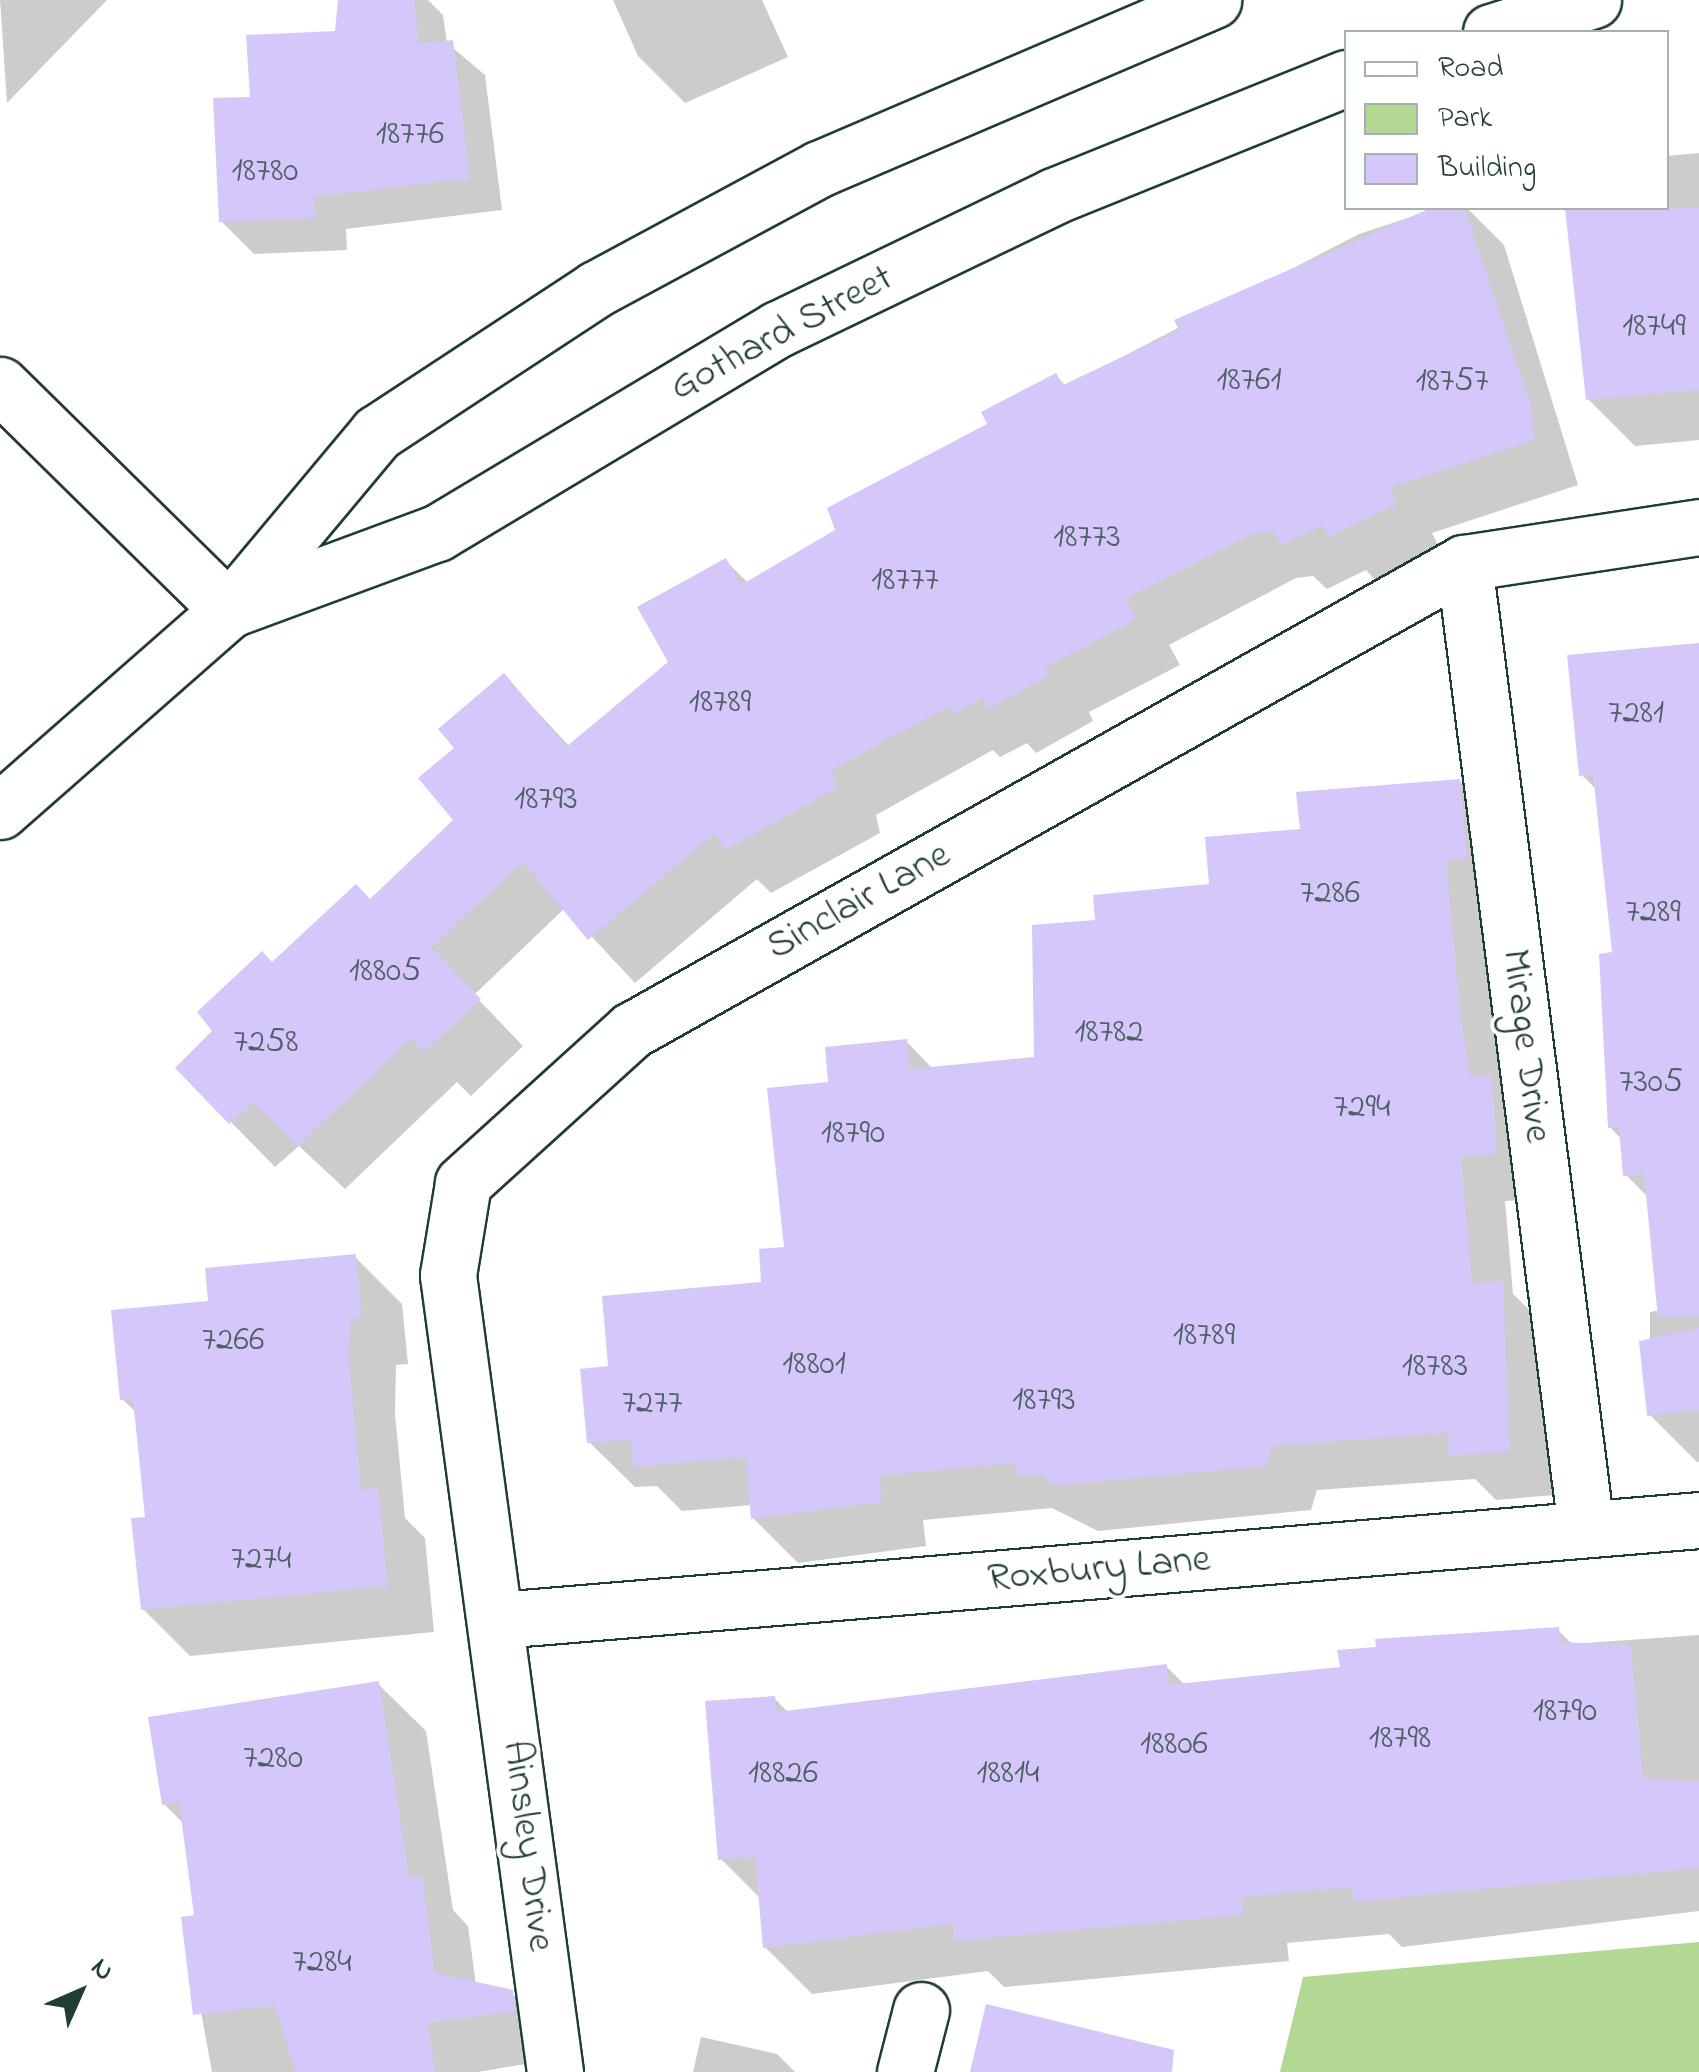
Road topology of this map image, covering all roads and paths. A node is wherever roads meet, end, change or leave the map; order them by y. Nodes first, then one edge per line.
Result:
1 (1213, 0) edge
2 (1594, 0) edge
3 (1497, 30) edge
4 (1344, 79) edge
5 (0, 385) edge
6 (1699, 527) edge
7 (1464, 563) junction
8 (228, 610) junction
9 (0, 810) edge
10 (1699, 1520) edge
11 (1586, 1529) junction
12 (499, 1620) junction
13 (921, 2010) dead end
14 (554, 2072) edge
15 (905, 2072) edge

1 - 8 street, Gothard Street
2 - 3 street
4 - 8 street, Gothard Street
5 - 8 street
6 - 7 street, Sinclair Lane
7 - 11 street, Mirage Drive
7 - 12 street, Sinclair Lane
8 - 9 street, Gothard Street
10 - 11 street, Roxbury Lane
11 - 12 street, Roxbury Lane
12 - 14 street, Ainsley Drive
13 - 15 street

